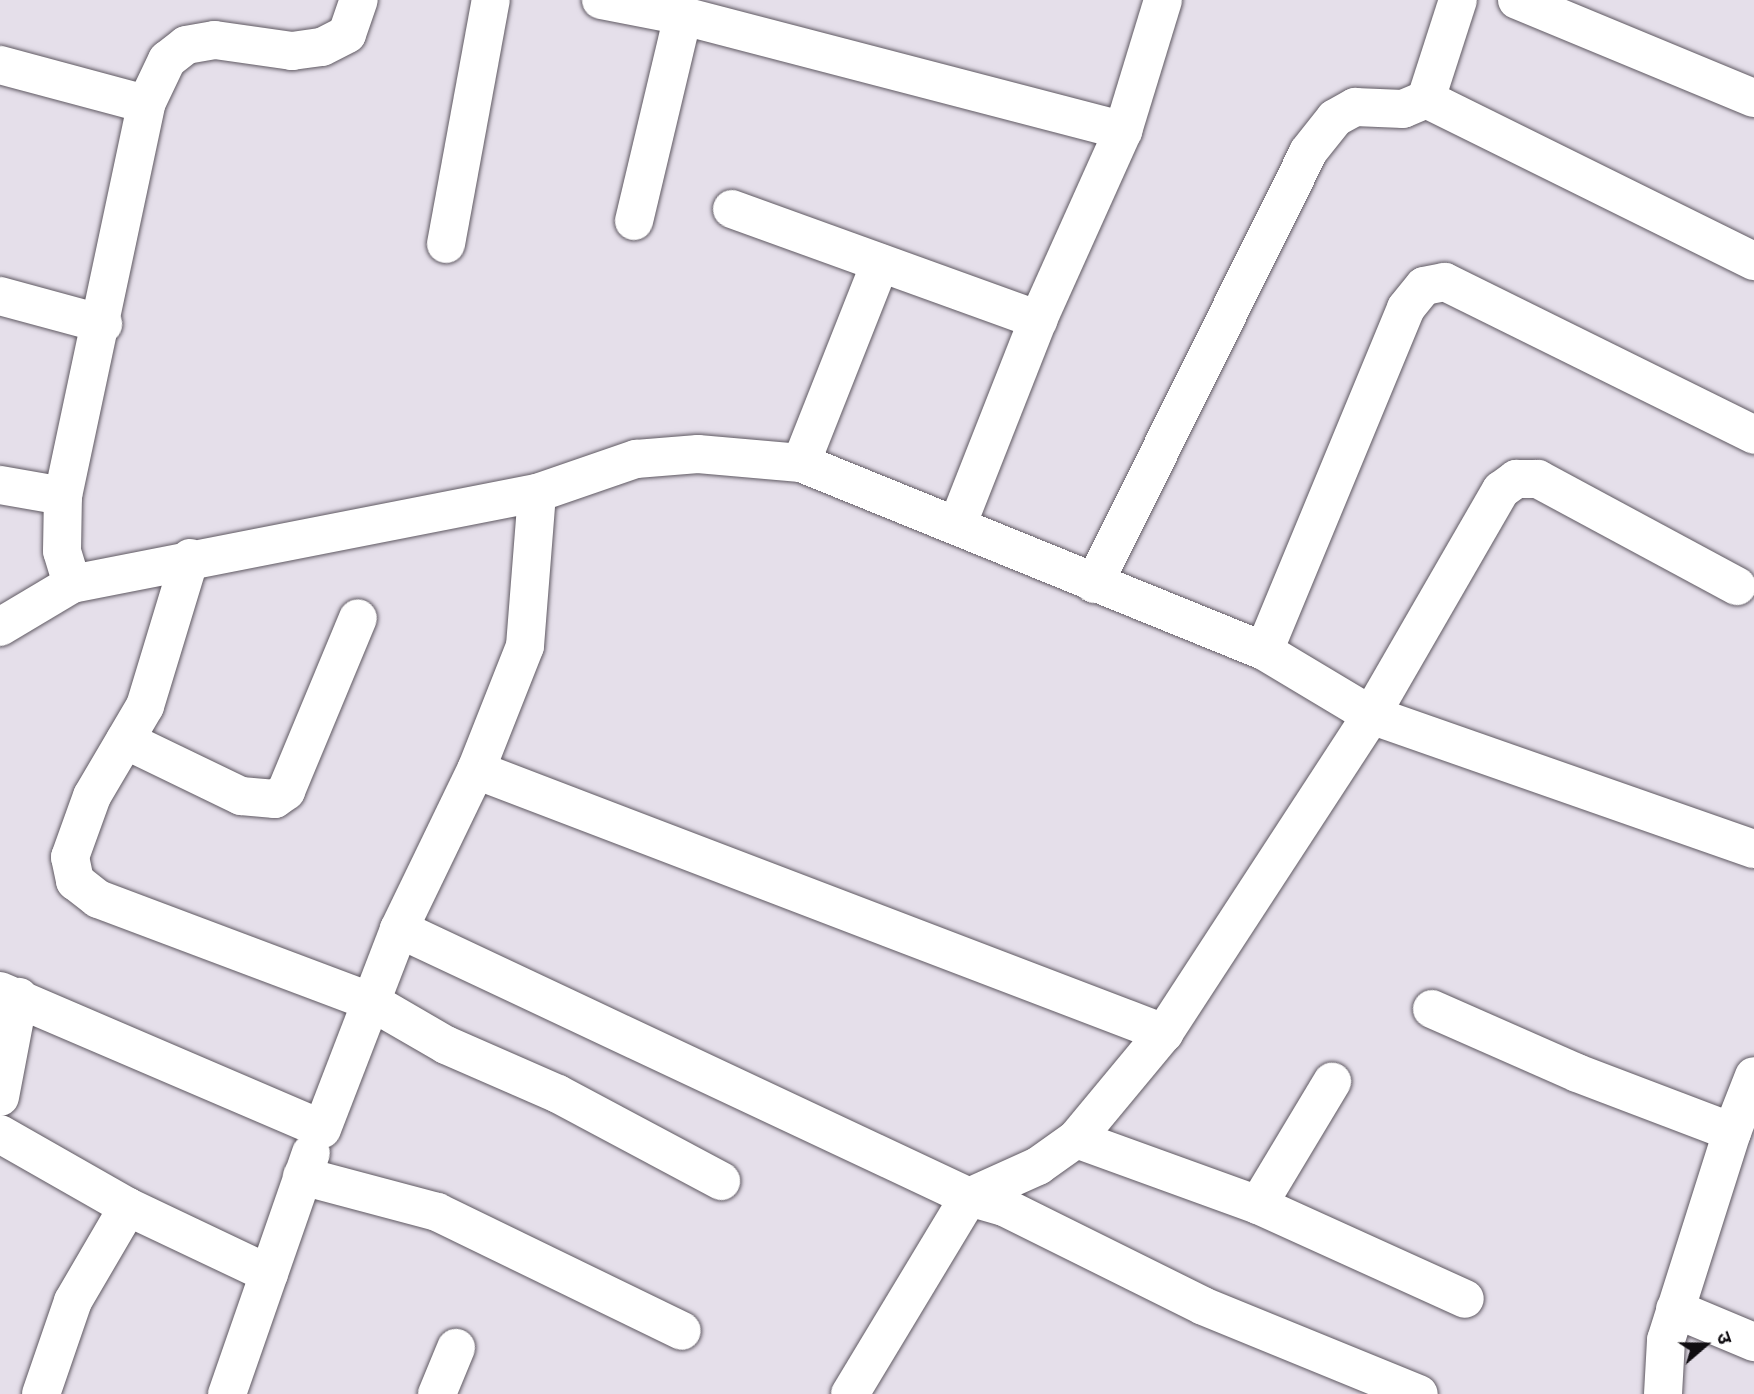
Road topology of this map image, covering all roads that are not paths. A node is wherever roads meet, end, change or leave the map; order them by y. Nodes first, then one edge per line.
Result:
1 (359, 0) edge
2 (491, 0) edge
3 (601, 0) edge
4 (1163, 0) edge
5 (1458, 0) edge
6 (1517, 0) edge
7 (683, 16) junction
8 (0, 65) edge
9 (1754, 98) edge
10 (1426, 99) junction
11 (146, 104) junction
12 (1123, 131) junction
13 (732, 209) dead end
14 (634, 221) dead end
15 (446, 244) dead end
16 (1754, 261) edge
17 (880, 263) junction
18 (0, 296) edge
19 (1038, 320) junction
20 (103, 324) junction
21 (1754, 435) edge
22 (801, 463) junction
23 (0, 485) edge
24 (537, 493) junction
25 (63, 496) junction
26 (958, 523) junction
27 (190, 558) junction
28 (72, 584) junction
29 (1094, 584) junction
30 (1737, 586) dead end
31 (17, 606) edge
32 (358, 618) dead end
33 (0, 627) edge
34 (1264, 651) junction
35 (1371, 715) junction
36 (125, 740) junction
37 (476, 770) junction
38 (1754, 849) edge
39 (399, 929) junction
40 (10, 994) edge
41 (370, 1001) junction
42 (1432, 1009) dead end
43 (1164, 1033) junction
44 (1754, 1076) edge
45 (1332, 1082) dead end
46 (0, 1097) edge
47 (322, 1129) junction
48 (1732, 1132) junction
49 (0, 1134) edge
50 (1076, 1139) junction
51 (302, 1176) junction
52 (721, 1181) dead end
53 (969, 1198) junction
54 (1258, 1205) junction
55 (128, 1207) junction
56 (269, 1274) junction
57 (1465, 1299) dead end
58 (1675, 1310) junction
59 (682, 1331) dead end
60 (1754, 1342) edge
61 (456, 1348) dead end
62 (861, 1391) edge
63 (41, 1394) edge
64 (227, 1394) edge
65 (437, 1394) edge
66 (1419, 1394) edge
67 (1663, 1394) edge

1 - 11 street
2 - 15 street
3 - 7 street
4 - 12 street
5 - 10 street
6 - 9 street
7 - 12 street
7 - 14 street
8 - 11 street
10 - 16 street
10 - 29 street
11 - 20 street
12 - 19 street
13 - 17 street
17 - 19 street
17 - 22 street
18 - 20 street
19 - 26 street
20 - 25 street
21 - 34 street
22 - 24 street
22 - 26 street
23 - 25 street
24 - 27 street
24 - 37 street
25 - 28 street
26 - 29 street
27 - 28 street
27 - 36 street
28 - 31 street
29 - 34 street
30 - 35 street
31 - 33 street
32 - 36 street
34 - 35 street
35 - 38 street
35 - 43 street
36 - 41 street
37 - 39 street
37 - 43 street
39 - 41 street
39 - 53 street
40 - 46 street
40 - 47 street
41 - 47 street
41 - 52 street
42 - 48 street
43 - 50 street
44 - 48 street
45 - 54 street
47 - 51 street
48 - 58 street
49 - 55 street
50 - 53 street
50 - 54 street
51 - 56 street
51 - 59 street
53 - 62 street
53 - 66 street
54 - 57 street
55 - 56 street
55 - 63 street
56 - 64 street
58 - 60 street
58 - 67 street
61 - 65 street

